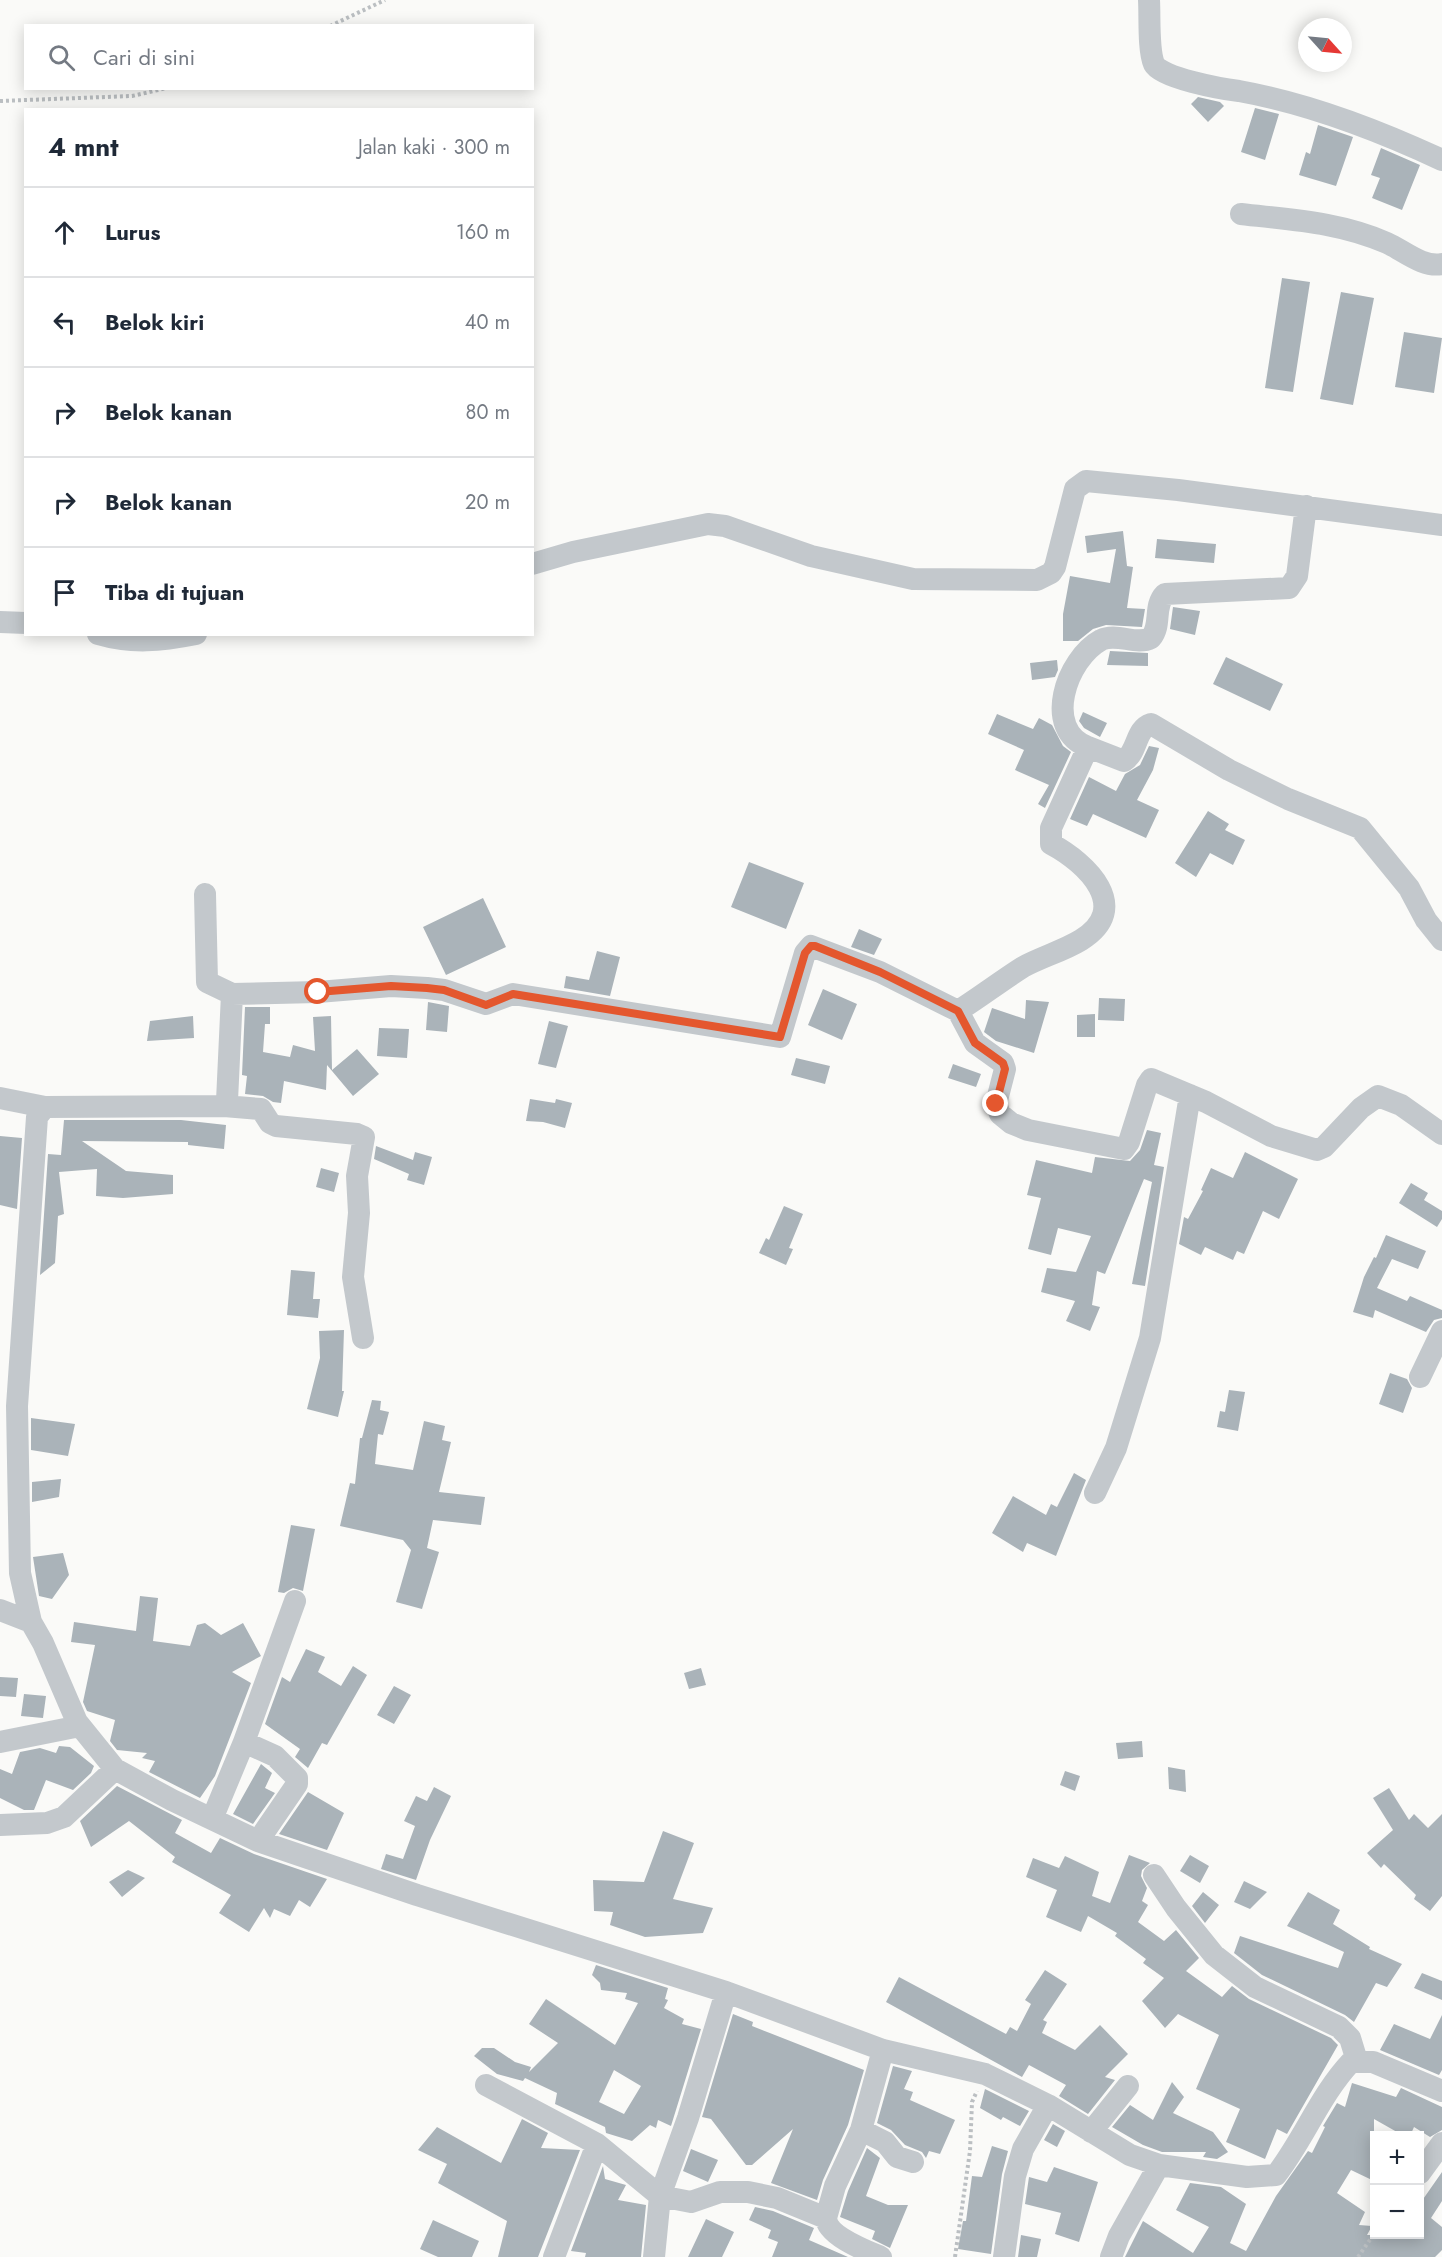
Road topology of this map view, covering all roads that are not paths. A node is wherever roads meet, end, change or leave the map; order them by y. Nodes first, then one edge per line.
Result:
1 (1149, 0) edge
2 (1442, 160) edge
3 (1241, 214) dead end
4 (1442, 264) edge
5 (1306, 506) junction
6 (1442, 525) edge
7 (534, 563) edge
8 (0, 622) edge
9 (24, 623) edge
10 (105, 636) edge
11 (184, 636) edge
12 (1088, 747) junction
13 (205, 894) dead end
14 (1442, 940) edge
15 (232, 994) junction
16 (958, 1011) junction
17 (1190, 1095) junction
18 (0, 1098) edge
19 (224, 1106) junction
20 (45, 1107) junction
21 (1442, 1134) edge
22 (1442, 1331) edge
23 (10, 1336) edge
24 (363, 1338) dead end
25 (1420, 1377) dead end
26 (1095, 1493) dead end
27 (295, 1601) dead end
28 (0, 1610) edge
29 (31, 1622) junction
30 (80, 1726) junction
31 (0, 1742) edge
32 (244, 1742) junction
33 (115, 1769) junction
34 (212, 1819) junction
35 (0, 1825) edge
36 (258, 1841) junction
37 (1154, 1875) dead end
38 (726, 1992) junction
39 (883, 2050) junction
40 (1357, 2061) junction
41 (1434, 2082) edge
42 (486, 2085) dead end
43 (1128, 2086) dead end
44 (1048, 2105) junction
45 (861, 2130) junction
46 (1091, 2132) junction
47 (597, 2144) junction
48 (913, 2162) dead end
49 (1159, 2165) junction
50 (660, 2196) junction
51 (826, 2218) junction
52 (554, 2257) edge
53 (654, 2257) edge
54 (881, 2257) edge
55 (1004, 2257) edge
56 (1111, 2257) edge

1 - 2 street
3 - 4 street
5 - 6 street
5 - 7 street
5 - 12 street
8 - 9 street
10 - 11 street
12 - 14 street
12 - 16 street
13 - 15 street
15 - 16 street
15 - 19 street
16 - 17 street
17 - 21 street
17 - 26 street
18 - 20 street
19 - 20 street
19 - 24 street
20 - 23 street
22 - 25 street
23 - 29 street
27 - 32 street
28 - 29 street
29 - 30 street
30 - 31 street
30 - 33 street
32 - 34 street
32 - 36 street
33 - 34 street
33 - 35 street
34 - 36 street
36 - 38 street
37 - 40 street
38 - 39 street
38 - 50 street
39 - 44 street
39 - 45 street
40 - 41 street
40 - 49 street
42 - 47 street
43 - 46 street
44 - 46 street
44 - 55 street
45 - 48 street
45 - 51 street
46 - 49 street
47 - 50 street
47 - 52 street
49 - 56 street
50 - 51 street
50 - 53 street
51 - 54 street

